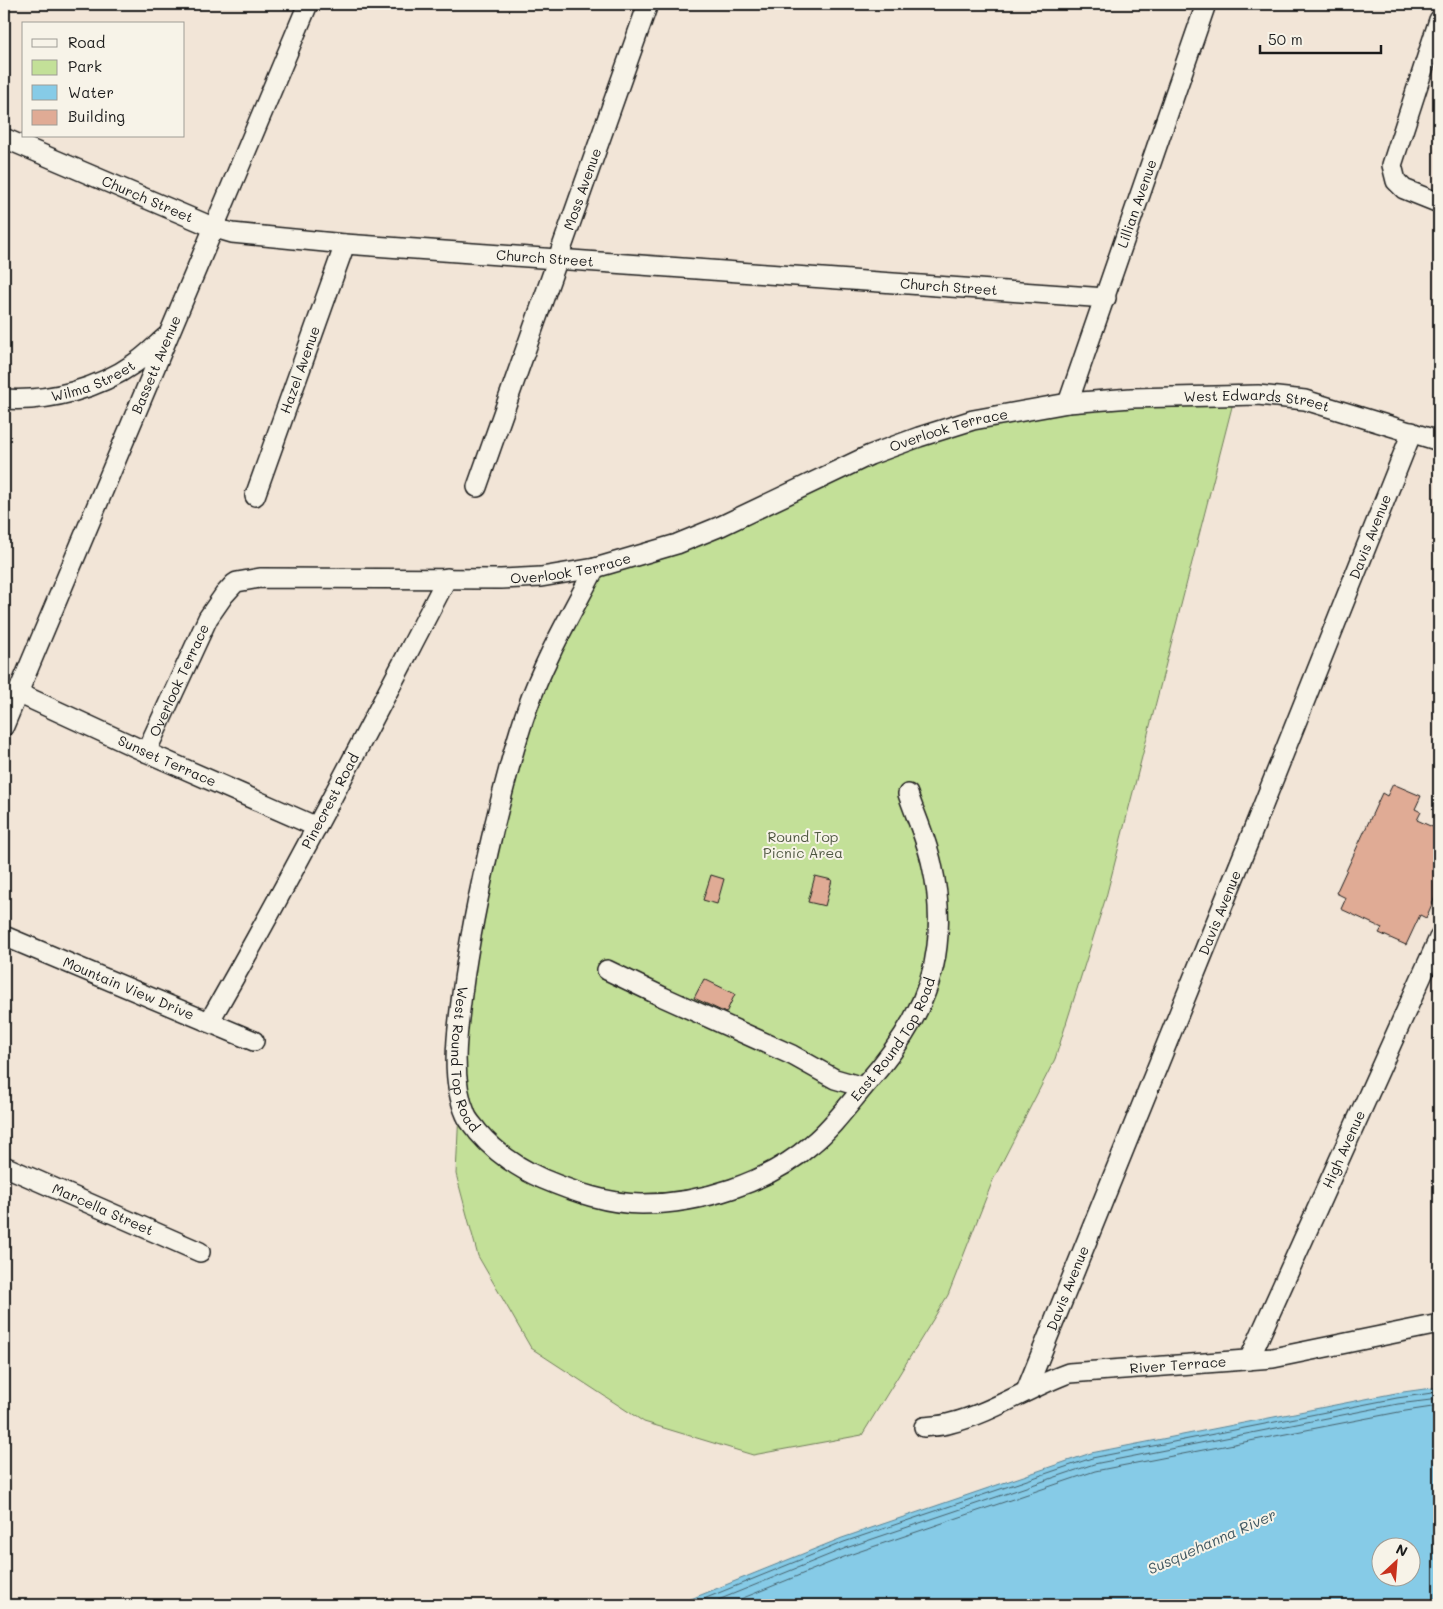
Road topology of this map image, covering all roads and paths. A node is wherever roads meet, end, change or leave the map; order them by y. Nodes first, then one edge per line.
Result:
1 (308, 4) edge
2 (648, 4) edge
3 (1206, 4) edge
4 (1439, 20) edge
5 (4, 138) edge
6 (1439, 203) edge
7 (215, 228) junction
8 (345, 244) junction
9 (557, 260) junction
10 (1106, 298) junction
11 (171, 333) junction
12 (4, 400) edge
13 (1068, 403) junction
14 (1412, 432) junction
15 (1439, 441) edge
16 (477, 487) dead end
17 (255, 496) dead end
18 (595, 568) junction
19 (447, 578) junction
20 (18, 693) junction
21 (4, 726) edge
22 (146, 752) junction
23 (908, 794) dead end
24 (317, 827) junction
25 (4, 936) edge
26 (1439, 938) edge
27 (607, 970) dead end
28 (209, 1022) junction
29 (254, 1041) dead end
30 (863, 1088) junction
31 (4, 1166) edge
32 (696, 1198) joint
33 (200, 1252) dead end
34 (1439, 1324) edge
35 (1250, 1360) junction
36 (1026, 1391) junction
37 (924, 1427) dead end

1 - 7 street, Bassett Avenue
2 - 9 street, Moss Avenue
3 - 10 street, Lillian Avenue
4 - 6 street
5 - 7 street, Church Street
7 - 8 street, Church Street
7 - 11 street, Bassett Avenue
8 - 9 street, Church Street
8 - 17 street, Hazel Avenue
9 - 10 street, Church Street
9 - 16 street, Moss Avenue
10 - 13 street, Lillian Avenue
11 - 12 street, Wilma Street
11 - 20 street, Bassett Avenue
13 - 14 street, West Edwards Street
13 - 18 street, Overlook Terrace
14 - 15 street, West Edwards Street
14 - 36 street, Davis Avenue
18 - 19 street, Overlook Terrace
18 - 32 street, West Round Top Road
19 - 22 street, Overlook Terrace
19 - 24 street, Pinecrest Road
20 - 21 street, Bassett Avenue
20 - 22 street, Sunset Terrace
22 - 24 street, Sunset Terrace
23 - 30 street, East Round Top Road
24 - 28 street, Pinecrest Road
25 - 28 street, Mountain View Drive
26 - 35 street, High Avenue
27 - 30 street
28 - 29 street, Mountain View Drive
30 - 32 street, East Round Top Road
31 - 33 street, Marcella Street
34 - 35 street, River Terrace
35 - 36 street, River Terrace
36 - 37 street, River Terrace

